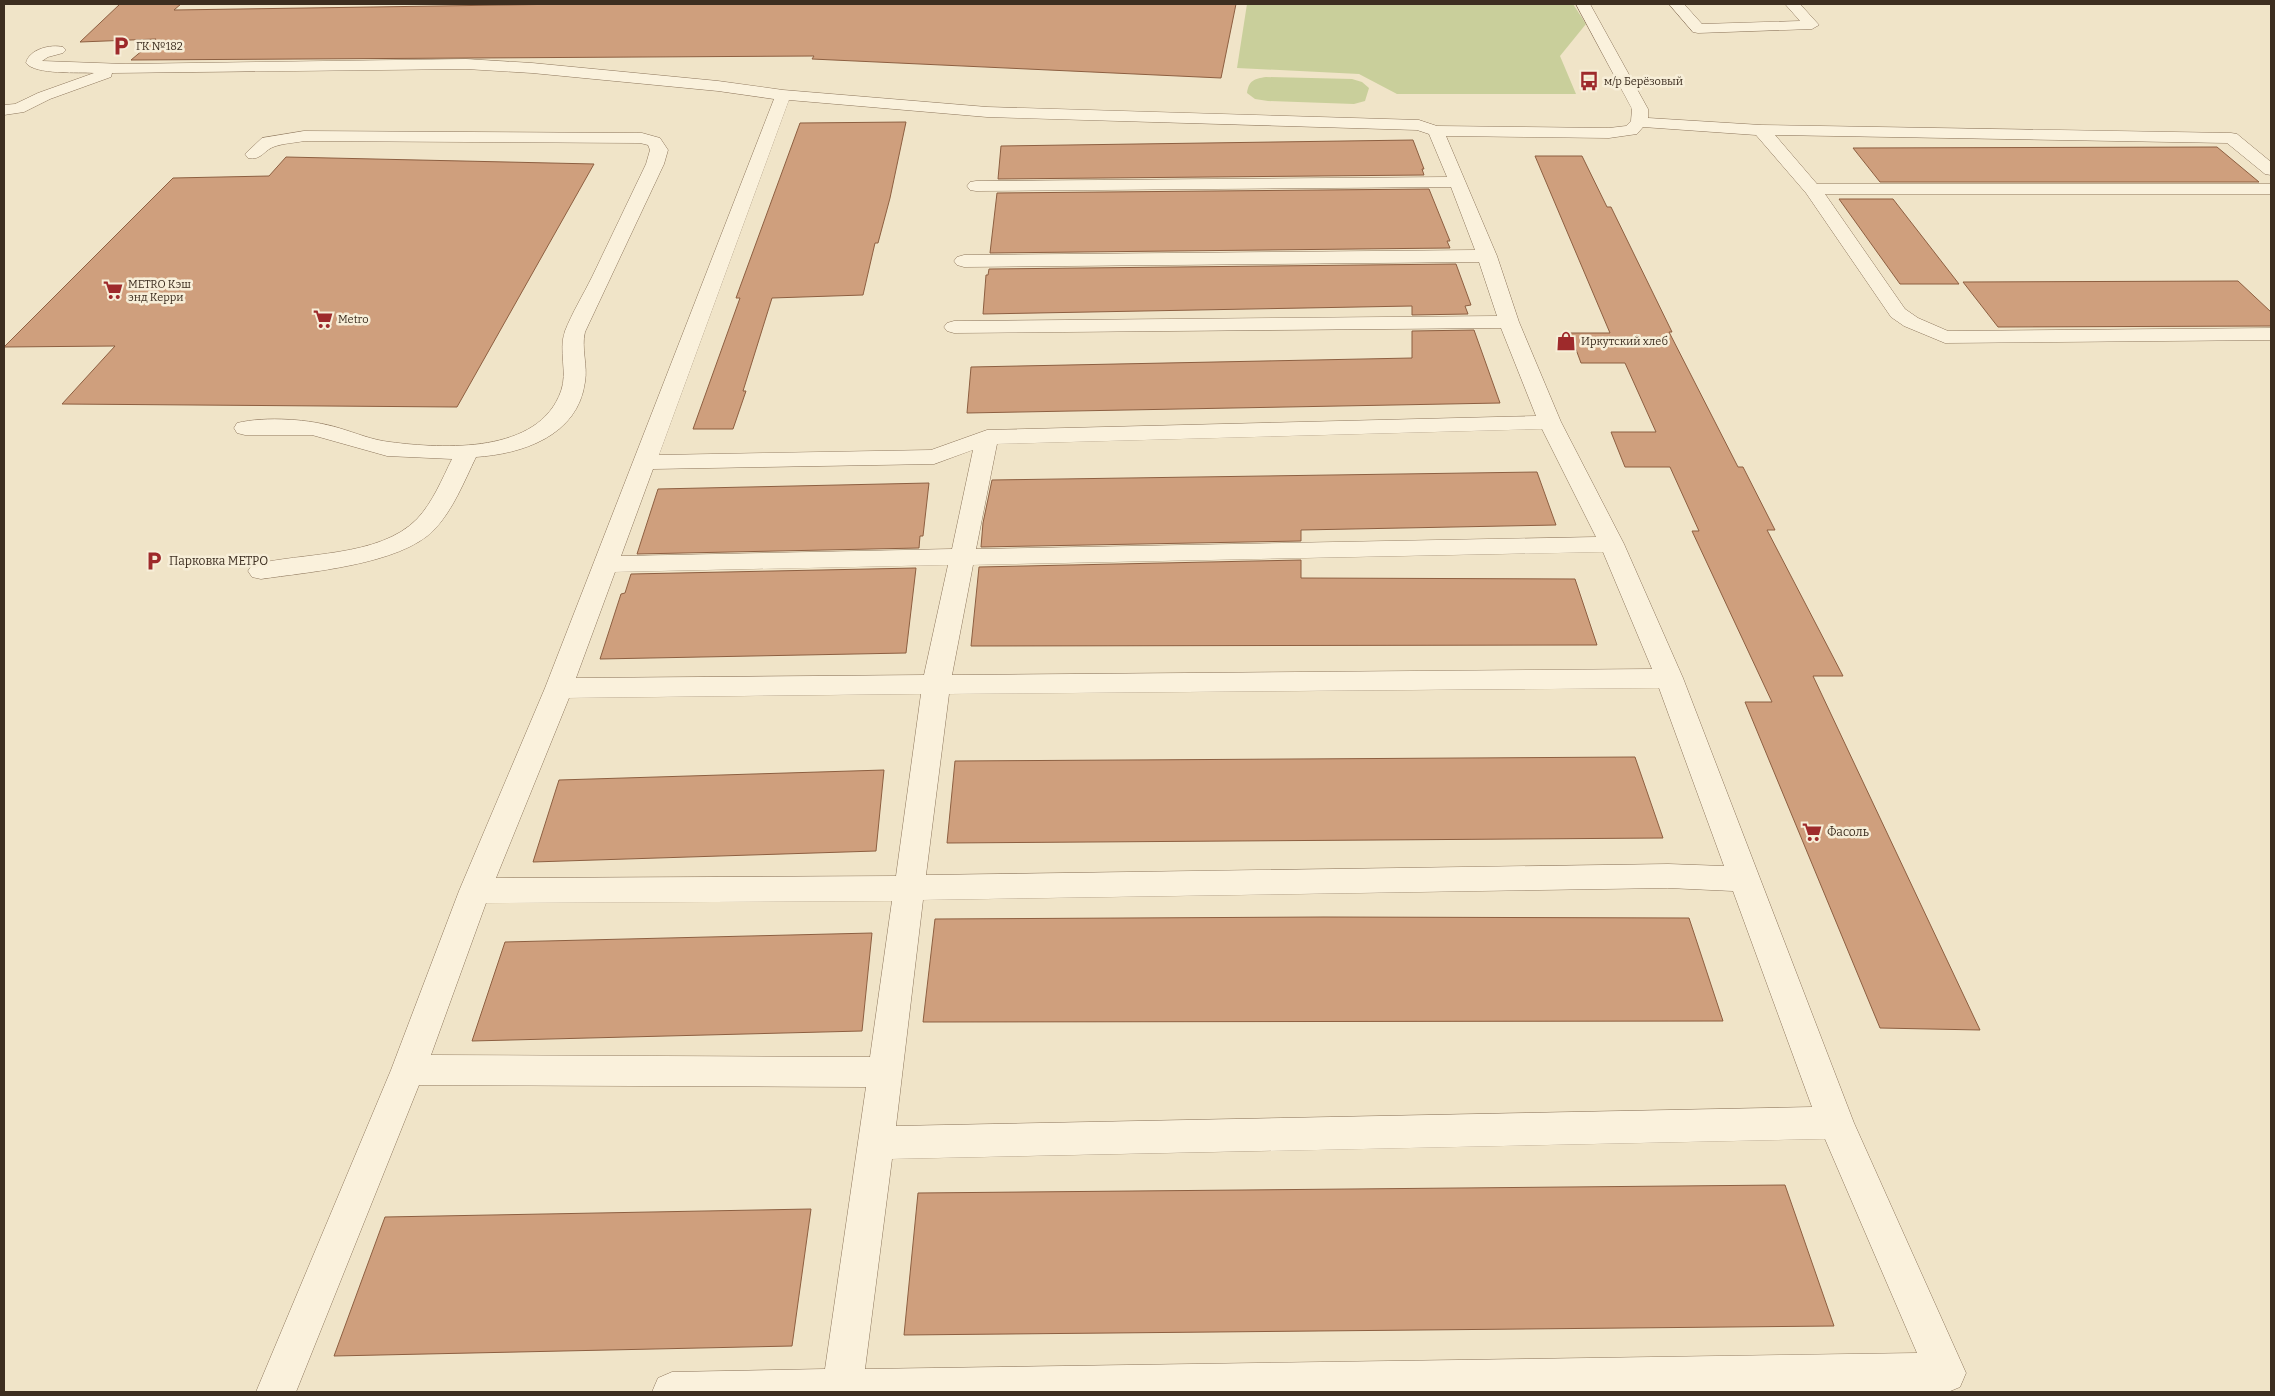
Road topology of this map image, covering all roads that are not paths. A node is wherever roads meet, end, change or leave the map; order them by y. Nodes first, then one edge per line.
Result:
1 (1583, 4) edge
2 (1676, 4) edge
3 (1792, 4) edge
4 (58, 50) dead end
5 (125, 69) junction
6 (783, 95) junction
7 (4, 110) edge
8 (1639, 122) junction
9 (1761, 130) junction
10 (1435, 131) junction
11 (254, 154) dead end
12 (2271, 170) edge
13 (1458, 182) junction
14 (976, 186) dead end
15 (1812, 189) junction
16 (2271, 189) edge
17 (1487, 256) junction
18 (964, 261) dead end
19 (1509, 322) junction
20 (954, 328) dead end
21 (2271, 334) edge
22 (1550, 422) junction
23 (245, 428) dead end
24 (988, 437) junction
25 (467, 452) junction
26 (645, 462) junction
27 (1612, 544) junction
28 (961, 556) junction
29 (607, 564) junction
30 (260, 571) dead end
31 (1669, 678) junction
32 (936, 684) junction
33 (559, 688) junction
34 (1745, 879) junction
35 (910, 888) junction
36 (475, 891) junction
37 (408, 1070) junction
38 (886, 1072) junction
39 (1836, 1123) junction
40 (876, 1143) junction
41 (842, 1391) edge
42 (276, 1392) edge
43 (672, 1392) edge

1 - 8 street
2 - 3 street
4 - 5 street
5 - 6 street
5 - 7 street
6 - 10 street
6 - 26 street
8 - 9 street
8 - 10 street
9 - 12 street
9 - 15 street
10 - 13 street
11 - 25 street
13 - 14 street
13 - 17 street
15 - 16 street
15 - 21 street
17 - 18 street
17 - 19 street
19 - 20 street
19 - 22 street
22 - 24 street
22 - 27 street
23 - 25 street
24 - 26 street
24 - 28 street
25 - 30 street
26 - 29 street
27 - 28 street
27 - 31 street
28 - 29 street
28 - 32 street
29 - 33 street
31 - 32 street
31 - 34 street
32 - 33 street
32 - 35 street
33 - 36 street
34 - 35 street
34 - 39 street
35 - 36 street
35 - 38 street
36 - 37 street
37 - 38 street
37 - 42 street
38 - 40 street
39 - 40 street
39 - 41 street
40 - 41 street
41 - 43 street

